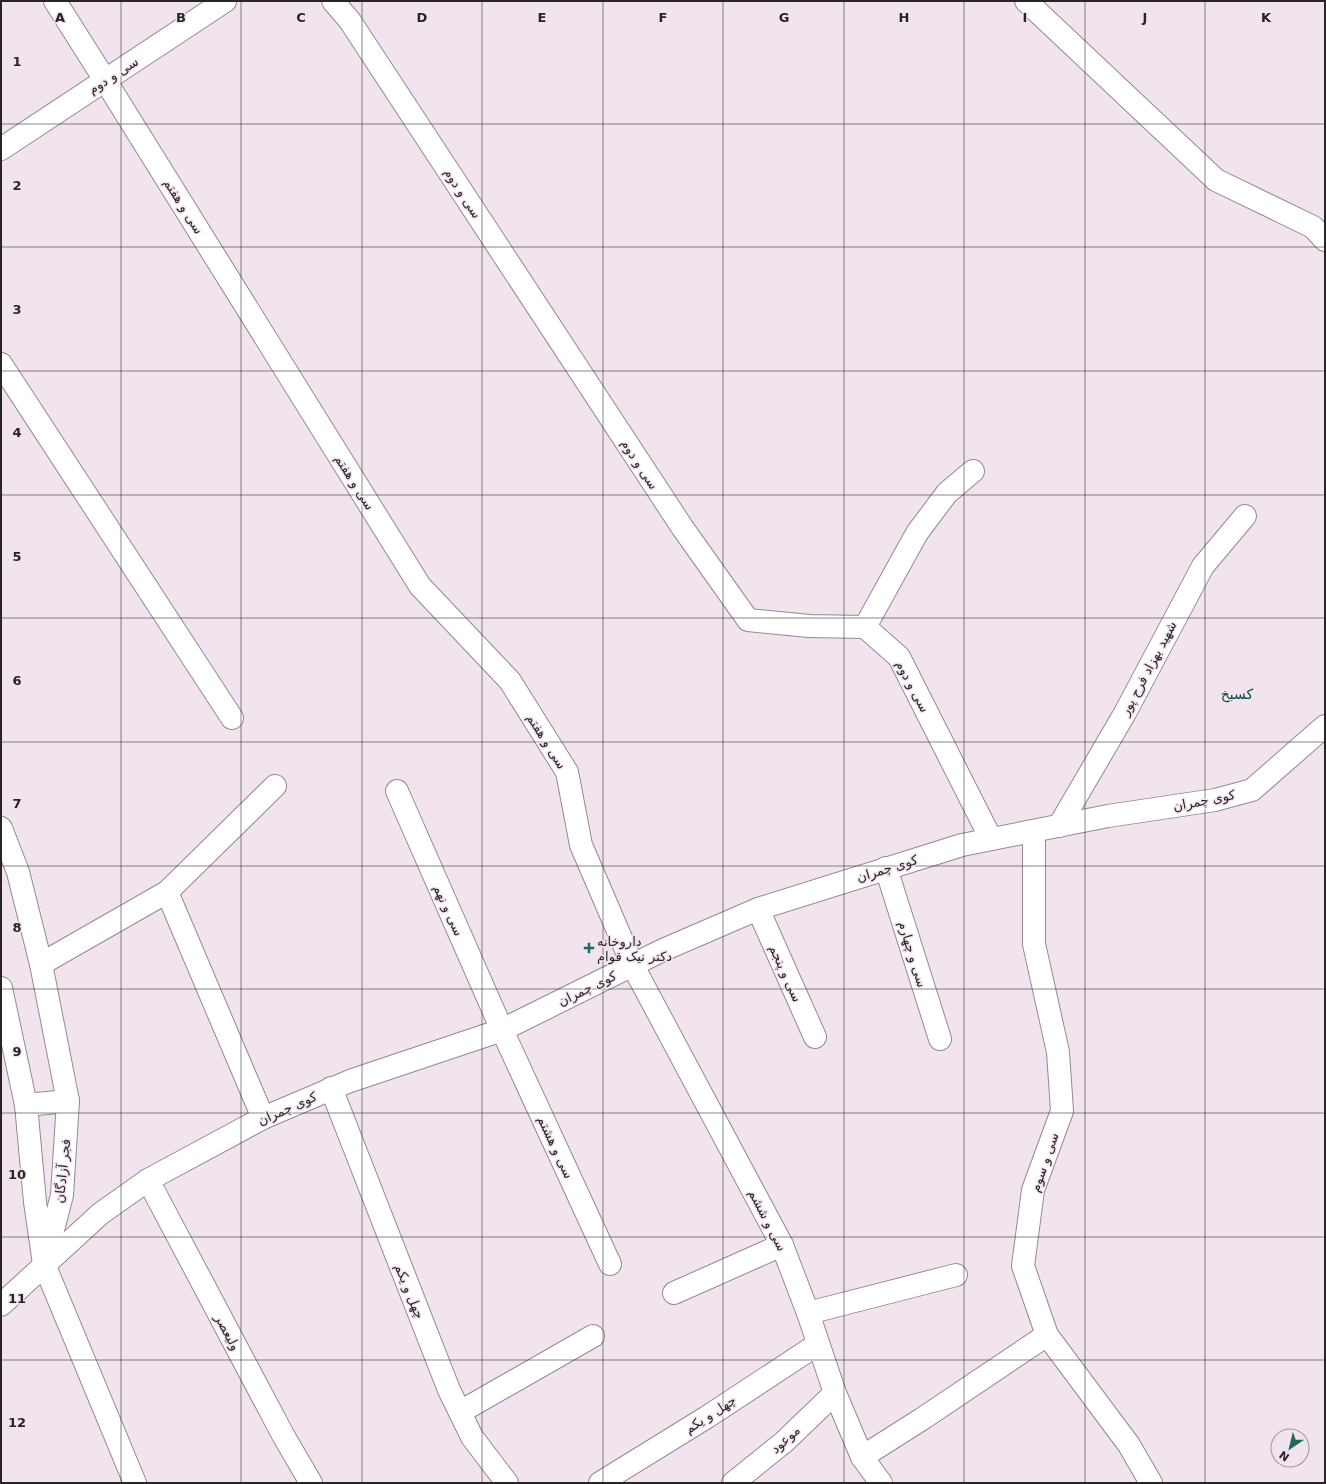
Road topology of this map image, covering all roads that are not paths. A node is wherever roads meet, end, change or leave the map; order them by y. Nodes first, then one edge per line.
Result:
1 (55, 1) edge
2 (224, 1) edge
3 (333, 1) edge
4 (1026, 1) edge
5 (105, 80) junction
6 (1, 149) edge
7 (1325, 240) edge
8 (1, 364) edge
9 (973, 471) dead end
10 (1245, 516) dead end
11 (865, 627) junction
12 (232, 718) dead end
13 (1325, 726) edge
14 (276, 786) dead end
15 (397, 791) dead end
16 (1059, 826) junction
17 (1, 828) edge
18 (1034, 831) junction
19 (991, 839) junction
20 (886, 868) junction
21 (167, 892) junction
22 (758, 909) junction
23 (41, 964) junction
24 (633, 966) junction
25 (1, 988) edge
26 (502, 1030) junction
27 (815, 1037) dead end
28 (940, 1039) dead end
29 (331, 1088) junction
30 (68, 1101) junction
31 (26, 1105) junction
32 (263, 1118) junction
33 (148, 1180) junction
34 (782, 1245) junction
35 (44, 1264) junction
36 (610, 1264) dead end
37 (956, 1275) dead end
38 (674, 1293) dead end
39 (1, 1305) edge
40 (808, 1313) junction
41 (593, 1336) dead end
42 (1047, 1336) junction
43 (818, 1344) junction
44 (835, 1393) junction
45 (460, 1412) junction
46 (862, 1457) junction
47 (135, 1483) edge
48 (311, 1483) edge
49 (507, 1483) edge
50 (600, 1483) edge
51 (733, 1483) edge
52 (881, 1483) edge
53 (1151, 1483) edge

1 - 5 street, سی و هفتم
2 - 5 street, سی و دوم
3 - 11 street, سی و دوم
4 - 7 street
5 - 6 street, سی و دوم
5 - 24 street, سی و هفتم
8 - 12 street
9 - 11 street
10 - 16 street, شهید بهزاد فرح پور
11 - 19 street, سی و دوم
13 - 16 street, کوی چمران
14 - 21 street
15 - 26 street, سی و نهم
16 - 18 street, کوی چمران
17 - 23 street, فجر آزادگان
18 - 19 street, کوی چمران
18 - 42 street, سی و سوم
19 - 20 street, کوی چمران
20 - 22 street, کوی چمران
20 - 28 street, سی و چهارم
21 - 23 street
21 - 32 street
22 - 24 street, کوی چمران
22 - 27 street, سی و پنجم
23 - 30 street, فجر آزادگان
24 - 26 street, کوی چمران
24 - 34 street, سی و ششم
25 - 31 street, فجر آزادگان
26 - 29 street, کوی چمران
26 - 36 street, سی و هشتم
29 - 32 street, کوی چمران
29 - 45 street, چهل و یکم
30 - 31 street
30 - 35 street, فجر آزادگان
31 - 35 street, فجر آزادگان
32 - 33 street, کوی چمران
33 - 35 street, کوی چمران
33 - 48 street, ولیعصر
34 - 38 street
34 - 40 street, سی و ششم
35 - 39 street, کوی چمران
35 - 47 street
37 - 40 street
40 - 43 street, سی و ششم
41 - 45 street
42 - 46 street
42 - 53 street, سی و سوم
43 - 44 street, سی و ششم
43 - 50 street, چهل و یکم
44 - 46 street, سی و ششم
44 - 51 street, موعود
45 - 49 street, چهل و یکم
46 - 52 street, سی و ششم

